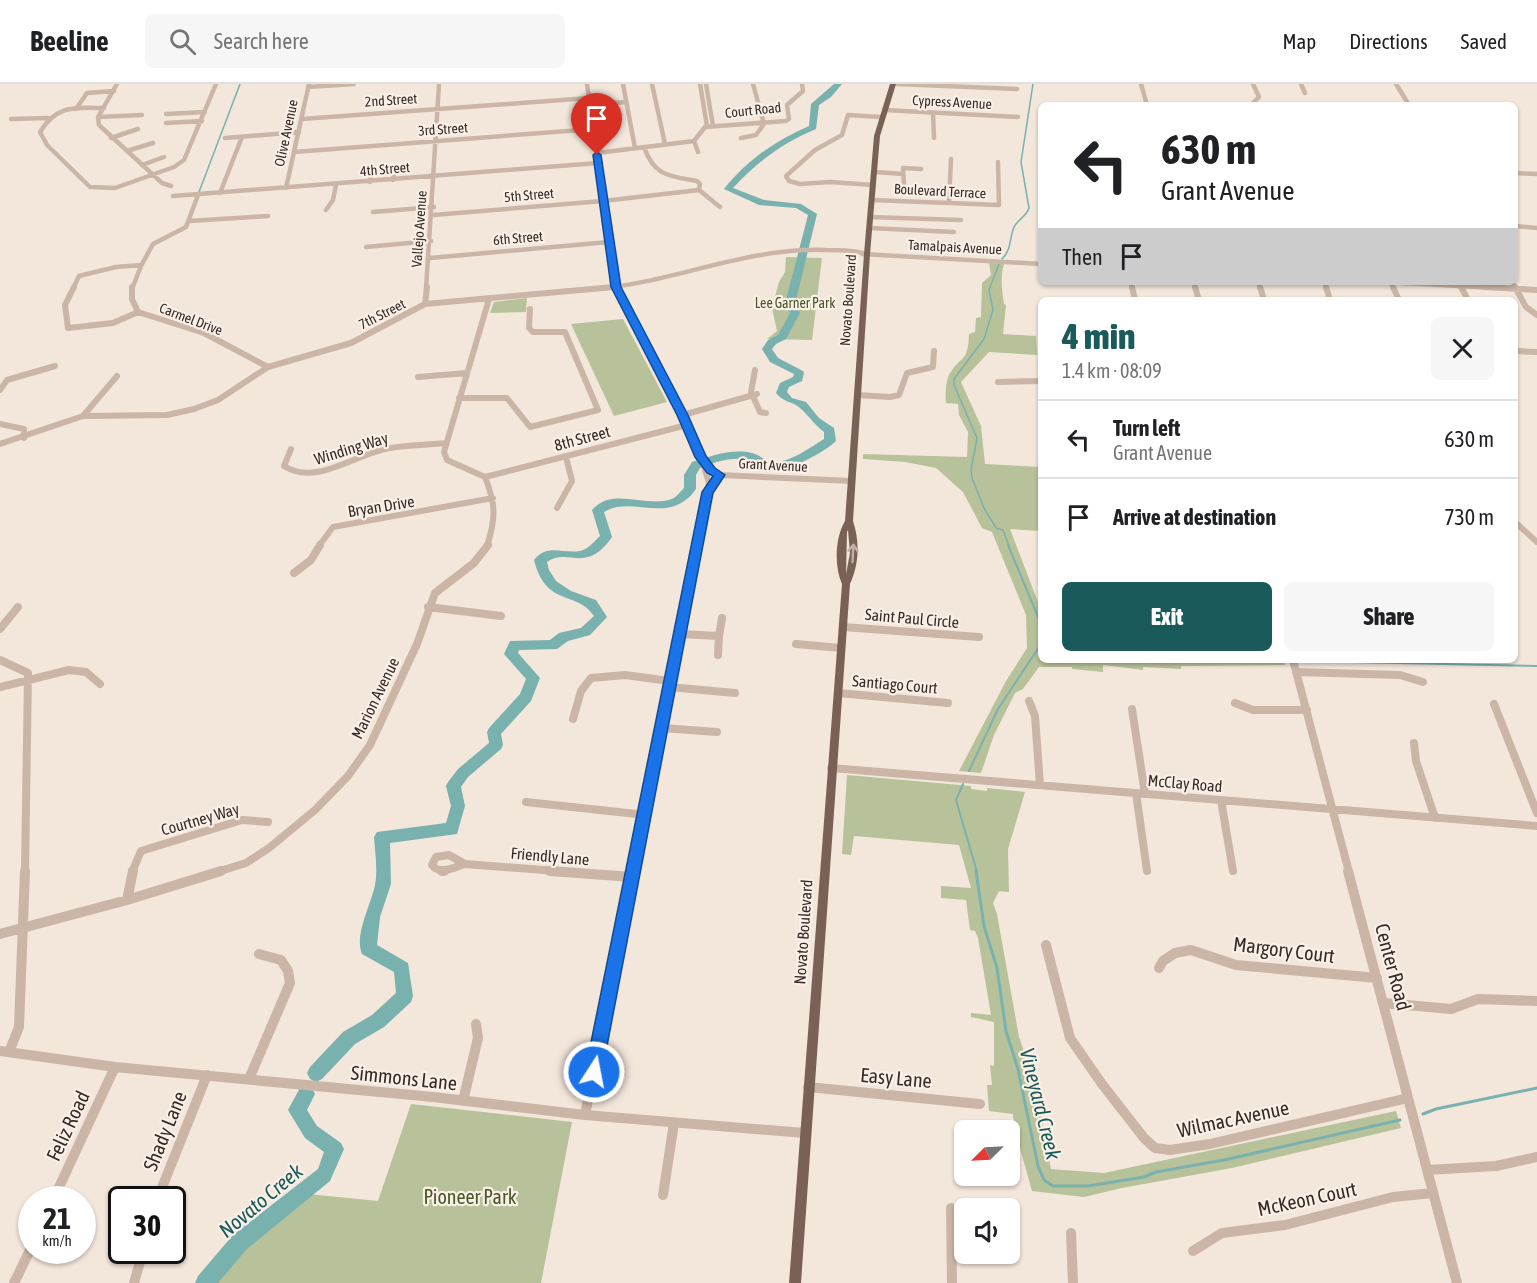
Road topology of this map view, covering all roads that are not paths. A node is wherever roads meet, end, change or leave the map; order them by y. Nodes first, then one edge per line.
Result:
1 (117, 84) edge
2 (216, 84) edge
3 (354, 84) edge
4 (439, 84) edge
5 (587, 84) edge
6 (624, 84) edge
7 (652, 84) edge
8 (700, 84) edge
9 (706, 84) edge
10 (753, 84) edge
11 (802, 84) edge
12 (895, 84) edge
13 (1142, 84) edge
14 (1253, 84) edge
15 (1301, 84) edge
16 (1396, 84) edge
17 (308, 86) edge
18 (1017, 89) dead end
19 (114, 91) junction
20 (1305, 93) dead end
21 (589, 98) junction
22 (626, 102) junction
23 (1146, 102) edge
24 (1254, 102) edge
25 (1407, 102) edge
26 (590, 105) junction
27 (104, 108) junction
28 (76, 109) junction
29 (438, 109) junction
30 (884, 110) junction
31 (205, 112) junction
32 (933, 113) junction
33 (166, 114) dead end
34 (142, 115) dead end
35 (98, 117) junction
36 (881, 117) junction
37 (1018, 117) dead end
38 (48, 118) junction
39 (11, 119) dead end
40 (302, 119) junction
41 (202, 121) junction
42 (166, 123) dead end
43 (764, 124) junction
44 (710, 126) junction
45 (138, 129) dead end
46 (594, 129) junction
47 (299, 132) junction
48 (242, 137) junction
49 (111, 138) junction
50 (225, 138) dead end
51 (741, 138) dead end
52 (933, 138) dead end
53 (436, 141) junction
54 (694, 141) junction
55 (153, 143) dead end
56 (664, 144) junction
57 (644, 147) junction
58 (634, 148) junction
59 (127, 152) junction
60 (294, 152) junction
61 (698, 152) dead end
62 (597, 153) junction
63 (165, 157) dead end
64 (951, 159) dead end
65 (998, 162) dead end
66 (598, 163) junction
67 (142, 165) junction
68 (921, 169) dead end
69 (876, 172) junction
70 (1518, 173) edge
71 (903, 174) junction
72 (1537, 174) edge
73 (153, 175) junction
74 (434, 177) junction
75 (336, 185) junction
76 (873, 185) junction
77 (904, 185) dead end
78 (171, 186) dead end
79 (286, 188) junction
80 (699, 190) junction
81 (220, 193) junction
82 (198, 195) junction
83 (173, 196) dead end
84 (872, 200) junction
85 (603, 201) junction
86 (949, 203) junction
87 (434, 207) junction
88 (720, 207) dead end
89 (326, 210) dead end
90 (373, 212) dead end
91 (433, 215) junction
92 (268, 216) dead end
93 (870, 217) junction
94 (962, 220) dead end
95 (189, 222) junction
96 (1518, 226) edge
97 (869, 228) junction
98 (1537, 228) edge
99 (954, 232) dead end
100 (431, 241) junction
101 (609, 242) junction
102 (366, 248) dead end
103 (867, 254) junction
104 (430, 258) junction
105 (1038, 264) edge
106 (141, 266) junction
107 (1442, 285) edge
108 (1513, 285) edge
109 (1460, 286) junction
110 (616, 287) junction
111 (1537, 290) edge
112 (1466, 297) edge
113 (489, 299) junction
114 (425, 304) junction
115 (530, 309) dead end
116 (138, 312) junction
117 (1537, 315) edge
118 (934, 351) dead end
119 (1518, 351) edge
120 (1537, 352) edge
121 (55, 366) dead end
122 (268, 367) junction
123 (755, 370) dead end
124 (466, 373) junction
125 (117, 376) dead end
126 (418, 377) dead end
127 (1038, 381) edge
128 (998, 382) dead end
129 (0, 390) edge
130 (754, 394) junction
131 (857, 395) junction
132 (459, 398) junction
133 (766, 413) dead end
134 (682, 415) junction
135 (83, 416) junction
136 (0, 424) edge
137 (687, 425) junction
138 (24, 438) junction
139 (446, 443) junction
140 (0, 444) edge
141 (291, 449) dead end
142 (566, 456) junction
143 (705, 465) junction
144 (720, 475) junction
145 (485, 477) junction
146 (852, 481) junction
147 (707, 492) junction
148 (493, 498) junction
149 (557, 508) dead end
150 (1518, 525) edge
151 (1537, 542) edge
152 (294, 573) dead end
153 (18, 607) dead end
154 (428, 607) junction
155 (501, 616) dead end
156 (722, 618) dead end
157 (843, 627) junction
158 (0, 629) edge
159 (679, 634) junction
160 (719, 636) junction
161 (979, 637) dead end
162 (796, 644) dead end
163 (841, 648) junction
164 (718, 655) dead end
165 (0, 660) edge
166 (1294, 663) edge
167 (1296, 672) junction
168 (28, 680) junction
169 (1423, 682) dead end
170 (100, 684) dead end
171 (669, 684) junction
172 (0, 687) edge
173 (735, 693) dead end
174 (838, 693) junction
175 (1029, 701) dead end
176 (948, 703) dead end
177 (1235, 703) dead end
178 (1494, 704) dead end
179 (1132, 710) dead end
180 (1307, 710) junction
181 (573, 719) dead end
182 (662, 728) junction
183 (717, 732) dead end
184 (1414, 743) dead end
185 (831, 768) junction
186 (1040, 785) junction
187 (1140, 794) junction
188 (1221, 800) junction
189 (526, 802) dead end
190 (1333, 810) junction
191 (1537, 813) edge
192 (646, 815) junction
193 (1435, 818) junction
194 (268, 822) dead end
195 (1537, 826) edge
196 (465, 864) dead end
197 (1147, 871) dead end
198 (1233, 871) dead end
199 (632, 877) junction
200 (127, 900) junction
201 (24, 928) junction
202 (0, 934) edge
203 (1046, 945) dead end
204 (259, 954) dead end
205 (1159, 968) dead end
206 (1377, 978) junction
207 (1537, 1001) edge
208 (1384, 1003) junction
209 (476, 1024) dead end
210 (4, 1052) edge
211 (115, 1067) junction
212 (207, 1075) junction
213 (249, 1079) junction
214 (808, 1088) junction
215 (1408, 1098) junction
216 (463, 1101) junction
217 (980, 1104) dead end
218 (585, 1115) junction
219 (674, 1124) junction
220 (805, 1133) junction
221 (1537, 1157) edge
222 (1427, 1170) junction
223 (60, 1186) edge
224 (163, 1186) edge
225 (1433, 1193) junction
226 (663, 1195) dead end
227 (951, 1208) dead end
228 (1071, 1233) dead end
229 (1193, 1251) dead end
230 (23, 1264) edge
231 (139, 1264) edge
232 (14, 1283) edge
233 (134, 1283) edge
234 (795, 1283) edge
235 (952, 1283) edge
236 (1073, 1283) edge
237 (1458, 1283) edge

1 - 19 street
2 - 31 street
3 - 17 street
4 - 29 street, Vallejo Avenue
5 - 21 street
6 - 22 street
7 - 56 street
8 - 44 street
9 - 44 street
10 - 43 street
11 - 43 street, Court Road
12 - 18 street
12 - 30 main road, Novato Boulevard
13 - 23 street
14 - 24 street
15 - 20 street
16 - 25 street
17 - 40 street, Olive Avenue
19 - 27 street
19 - 28 street
21 - 26 street
21 - 29 street, 2nd Street
22 - 26 street
22 - 58 street
26 - 46 street
27 - 28 street
27 - 35 street
28 - 38 street
29 - 40 street, 2nd Street
29 - 53 street, Vallejo Avenue
30 - 32 street, Cypress Avenue
30 - 36 main road, Novato Boulevard
31 - 33 street
31 - 41 street
32 - 37 street, Cypress Avenue
32 - 52 street
34 - 35 street
35 - 49 street
36 - 69 main road, Novato Boulevard
36 - 76 street
38 - 39 street
38 - 73 street
40 - 47 street, Olive Avenue
41 - 42 street
41 - 73 street
43 - 44 street, Court Road
43 - 51 street
44 - 54 street
45 - 49 street
46 - 53 street, 3rd Street
46 - 62 street
47 - 48 street
47 - 60 street, Olive Avenue
48 - 50 street
48 - 81 street
49 - 59 street
53 - 60 street, 3rd Street
53 - 74 street, Vallejo Avenue
54 - 56 street
54 - 61 street
55 - 59 street
56 - 57 street
57 - 58 street
57 - 80 street
58 - 62 street
59 - 67 street
60 - 79 street, Olive Avenue
62 - 66 street
63 - 67 street
64 - 86 street
65 - 86 street, Boulevard Terrace
66 - 74 street, 4th Street
66 - 85 street
67 - 73 street
68 - 71 street
69 - 71 street
69 - 76 main road, Novato Boulevard
70 - 72 street
71 - 77 street
73 - 78 street
74 - 75 street, 4th Street
74 - 87 street, Vallejo Avenue
75 - 79 street, 4th Street
75 - 89 street
76 - 84 main road, Novato Boulevard
79 - 81 street, 4th Street
80 - 85 street, 5th Street
80 - 88 street
81 - 82 street, 4th Street
82 - 83 street, 4th Street
82 - 95 street
84 - 86 street, Boulevard Terrace
84 - 93 main road, Novato Boulevard
85 - 91 street, 5th Street
85 - 101 street
87 - 90 street
87 - 91 street, Vallejo Avenue
91 - 100 street, Vallejo Avenue
92 - 95 street
93 - 94 street
93 - 97 main road, Novato Boulevard
95 - 106 street, Carmel Drive
96 - 98 street
97 - 99 street
97 - 103 main road, Novato Boulevard
100 - 102 street
100 - 104 street, Vallejo Avenue
101 - 104 street, 6th Street
101 - 110 street
103 - 105 street, Tamalpais Avenue
103 - 110 street, 7th Street
103 - 131 main road, Novato Boulevard
104 - 114 street, Vallejo Avenue
106 - 116 street, Carmel Drive
106 - 116 street
107 - 109 street
108 - 109 street
108 - 111 street
108 - 117 street
109 - 112 street
110 - 113 street, 7th Street
110 - 134 street
113 - 114 street, 7th Street
113 - 124 street
114 - 122 street, 7th Street
115 - 132 street
116 - 122 street, Carmel Drive
118 - 131 street
119 - 120 street
121 - 129 street
122 - 135 street, 7th Street
123 - 130 street
124 - 126 street
124 - 132 street
125 - 135 street
127 - 128 street
130 - 133 street
130 - 134 street
131 - 146 main road, Novato Boulevard
132 - 139 street
134 - 137 street
135 - 138 street, 7th Street
136 - 138 street
137 - 142 street, 8th Street
137 - 143 street
138 - 140 street, 7th Street
139 - 141 street, Winding Way
139 - 145 street
142 - 145 street, 8th Street
142 - 149 street
143 - 144 street, Grant Avenue
143 - 147 street
144 - 146 street, Grant Avenue
144 - 147 street
145 - 148 street, Marion Avenue
146 - 157 main road, Novato Boulevard
147 - 159 street
148 - 152 street, Bryan Drive
148 - 154 street, Marion Avenue
150 - 151 street
153 - 158 street
154 - 155 street
154 - 200 street, Marion Avenue
156 - 160 street
157 - 161 street, Saint Paul Circle
157 - 163 main road, Novato Boulevard
159 - 160 street
159 - 171 street
160 - 164 street
162 - 163 street
163 - 174 main road, Novato Boulevard
165 - 168 street
166 - 167 street, Center Road
167 - 169 street
167 - 180 street, Center Road
168 - 170 street
168 - 172 street
168 - 201 street
171 - 173 street
171 - 181 street
171 - 182 street
174 - 176 street, Santiago Court
174 - 185 main road, Novato Boulevard
175 - 186 street
177 - 180 street
178 - 191 street
179 - 187 street
180 - 190 street, Center Road
182 - 183 street
182 - 192 street
184 - 193 street
185 - 186 street, McClay Road
185 - 214 main road, Novato Boulevard
186 - 187 street, McClay Road
187 - 188 street, McClay Road
187 - 197 street
188 - 190 street, McClay Road
188 - 198 street
189 - 192 street
190 - 193 street, McClay Road
190 - 206 street, Center Road
192 - 199 street
193 - 195 street, McClay Road
194 - 200 street, Courtney Way
196 - 199 street, Friendly Lane
199 - 218 street
200 - 201 street, Marion Avenue
201 - 202 street, Marion Avenue
201 - 210 street
203 - 215 street, Wilmac Avenue
204 - 213 street
205 - 206 street, Margory Court
206 - 208 street, Center Road
207 - 208 street
208 - 215 street, Center Road
209 - 216 street
210 - 211 street, Simmons Lane
211 - 212 street, Simmons Lane
211 - 223 street, Feliz Road
212 - 213 street, Simmons Lane
212 - 224 street, Shady Lane
213 - 216 street, Simmons Lane
214 - 217 street, Easy Lane
214 - 220 main road, Novato Boulevard
215 - 222 street, Center Road
216 - 218 street, Simmons Lane
218 - 219 street, Simmons Lane
219 - 220 street, Simmons Lane
219 - 226 street
220 - 234 main road, Novato Boulevard
221 - 222 street
222 - 225 street, Center Road
225 - 229 street, McKeon Court
225 - 237 street, Center Road
227 - 235 street
228 - 236 street
230 - 232 street
231 - 233 street

